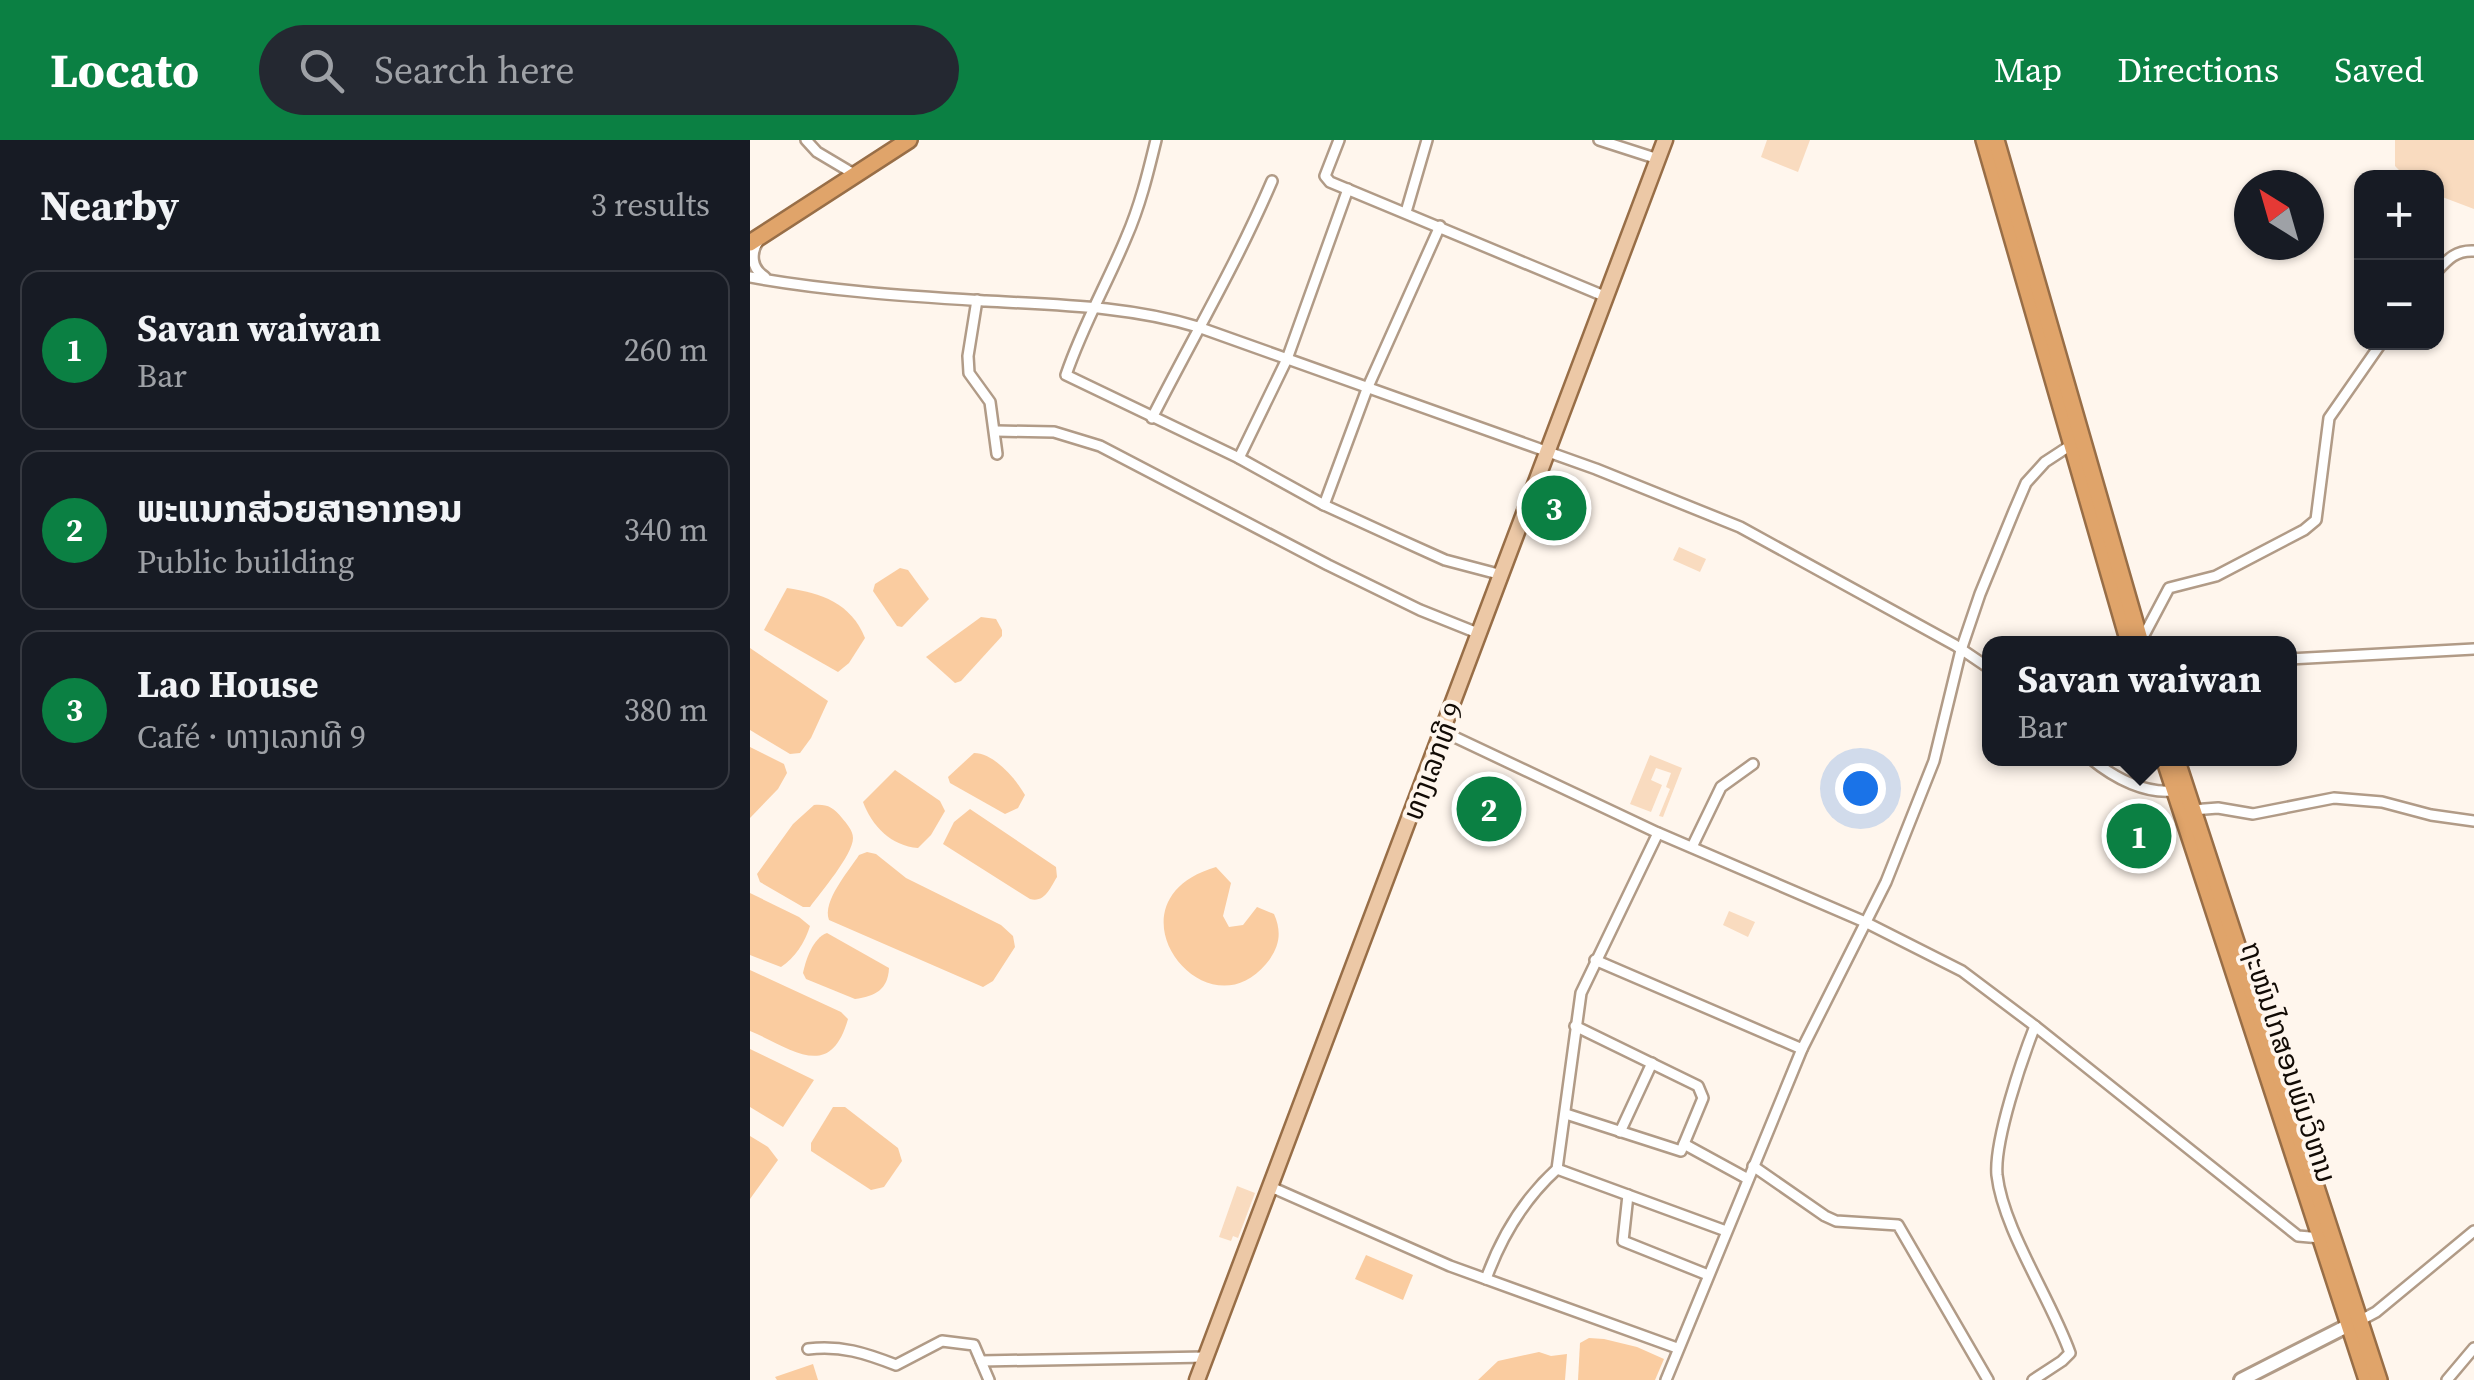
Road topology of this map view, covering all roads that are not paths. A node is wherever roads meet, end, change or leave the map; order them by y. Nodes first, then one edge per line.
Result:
1 (806, 140) edge
2 (910, 140) edge
3 (1156, 140) edge
4 (1339, 140) edge
5 (1427, 140) edge
6 (1599, 140) edge
7 (1665, 140) edge
8 (1984, 140) edge
9 (1996, 140) edge
10 (1658, 159) junction
11 (854, 174) junction
12 (1272, 181) dead end
13 (1348, 190) junction
14 (1406, 212) junction
15 (777, 225) junction
16 (1440, 226) junction
17 (750, 243) edge
18 (2474, 252) edge
19 (2444, 263) edge
20 (750, 277) edge
21 (782, 282) junction
22 (1604, 296) junction
23 (978, 300) junction
24 (1094, 306) junction
25 (1198, 327) junction
26 (2376, 350) edge
27 (1287, 359) junction
28 (1368, 389) junction
29 (1152, 418) junction
30 (996, 431) junction
31 (2071, 445) junction
32 (1546, 452) junction
33 (997, 454) dead end
34 (1239, 458) junction
35 (1324, 506) junction
36 (1502, 575) junction
37 (1480, 634) junction
38 (2135, 636) edge
39 (2135, 636) edge
40 (2141, 636) edge
41 (1962, 650) junction
42 (2474, 650) edge
43 (2297, 660) edge
44 (1982, 663) edge
45 (1444, 732) junction
46 (1753, 764) dead end
47 (2102, 766) edge
48 (2168, 766) edge
49 (2177, 766) edge
50 (2180, 790) junction
51 (2192, 810) junction
52 (2474, 821) edge
53 (1658, 832) junction
54 (1692, 847) junction
55 (1865, 922) junction
56 (1595, 960) junction
57 (1575, 1026) junction
58 (2035, 1026) junction
59 (1802, 1049) junction
60 (1652, 1063) junction
61 (1566, 1114) junction
62 (1620, 1132) junction
63 (1684, 1144) junction
64 (1753, 1166) junction
65 (1557, 1169) junction
66 (1748, 1179) junction
67 (1271, 1187) junction
68 (1628, 1195) junction
69 (1726, 1231) junction
70 (2474, 1231) edge
71 (2321, 1238) junction
72 (1708, 1275) junction
73 (1486, 1279) junction
74 (2355, 1322) junction
75 (1678, 1348) junction
76 (2474, 1348) edge
77 (808, 1349) dead end
78 (1206, 1357) junction
79 (981, 1361) junction
80 (989, 1380) edge
81 (1197, 1380) edge
82 (1666, 1380) edge
83 (1988, 1380) edge
84 (2032, 1380) edge
85 (2241, 1380) edge
86 (2367, 1380) edge
87 (2380, 1380) edge
88 (2447, 1380) edge

1 - 11 street
2 - 11 highway
3 - 24 street
4 - 13 street
5 - 14 street
6 - 10 street
7 - 10 main road, ທາງເລກທີ 9
8 - 31 highway
9 - 39 highway
10 - 22 main road, ທາງເລກທີ 9
11 - 15 highway
12 - 25 street
13 - 14 street
13 - 27 street
14 - 16 street
15 - 17 highway
15 - 21 street
16 - 22 street
16 - 28 street
18 - 19 street
20 - 21 street
21 - 23 street
22 - 32 main road, ທາງເລກທີ 9
23 - 24 street
23 - 30 street
24 - 25 street
24 - 29 street
25 - 27 street
25 - 29 street
26 - 40 street
27 - 28 street
27 - 34 street
28 - 32 street
28 - 35 street
29 - 34 street
30 - 33 street
30 - 37 street
31 - 38 highway
31 - 41 street
32 - 36 main road, ທາງເລກທີ 9
32 - 41 street
34 - 35 street
35 - 36 street
36 - 37 main road, ທາງເລກທີ 9
37 - 45 main road, ທາງເລກທີ 9
41 - 44 street
41 - 55 street
42 - 43 street
45 - 53 street
45 - 67 main road, ທາງເລກທີ 9
46 - 54 street
47 - 50 street
48 - 50 highway, ຖະໜົນໄກສອນພົມວິຫານ
49 - 50 highway, ຖະໜົນໄກສອນພົມວິຫານ
50 - 51 highway, ຖະໜົນໄກສອນພົມວິຫານ
50 - 71 highway, ຖະໜົນໄກສອນພົມວິຫານ
51 - 52 street
51 - 74 highway, ຖະໜົນໄກສອນພົມວິຫານ
53 - 54 street
53 - 56 street
54 - 55 street
55 - 58 street
55 - 59 street
56 - 57 street
56 - 59 street
57 - 60 street
57 - 61 street
58 - 71 street
58 - 84 street
59 - 64 street
60 - 62 street
60 - 63 street
61 - 62 street
61 - 65 street
62 - 63 street
63 - 66 street
64 - 66 street
64 - 83 street
65 - 68 street
65 - 73 street
66 - 69 street
67 - 73 street
67 - 78 main road, ທາງເລກທີ 9
68 - 69 street
68 - 72 street
69 - 72 street
70 - 74 street
71 - 74 highway, ຖະໜົນໄກສອນພົມວິຫານ
72 - 75 street
73 - 75 street
74 - 85 street
74 - 86 highway, ຖະໜົນໄກສອນພົມວິຫານ
74 - 87 highway, ຖະໜົນໄກສອນພົມວິຫານ
75 - 82 street
76 - 88 street
77 - 79 street
78 - 79 street
78 - 81 main road, ທາງເລກທີ 9
79 - 80 street

